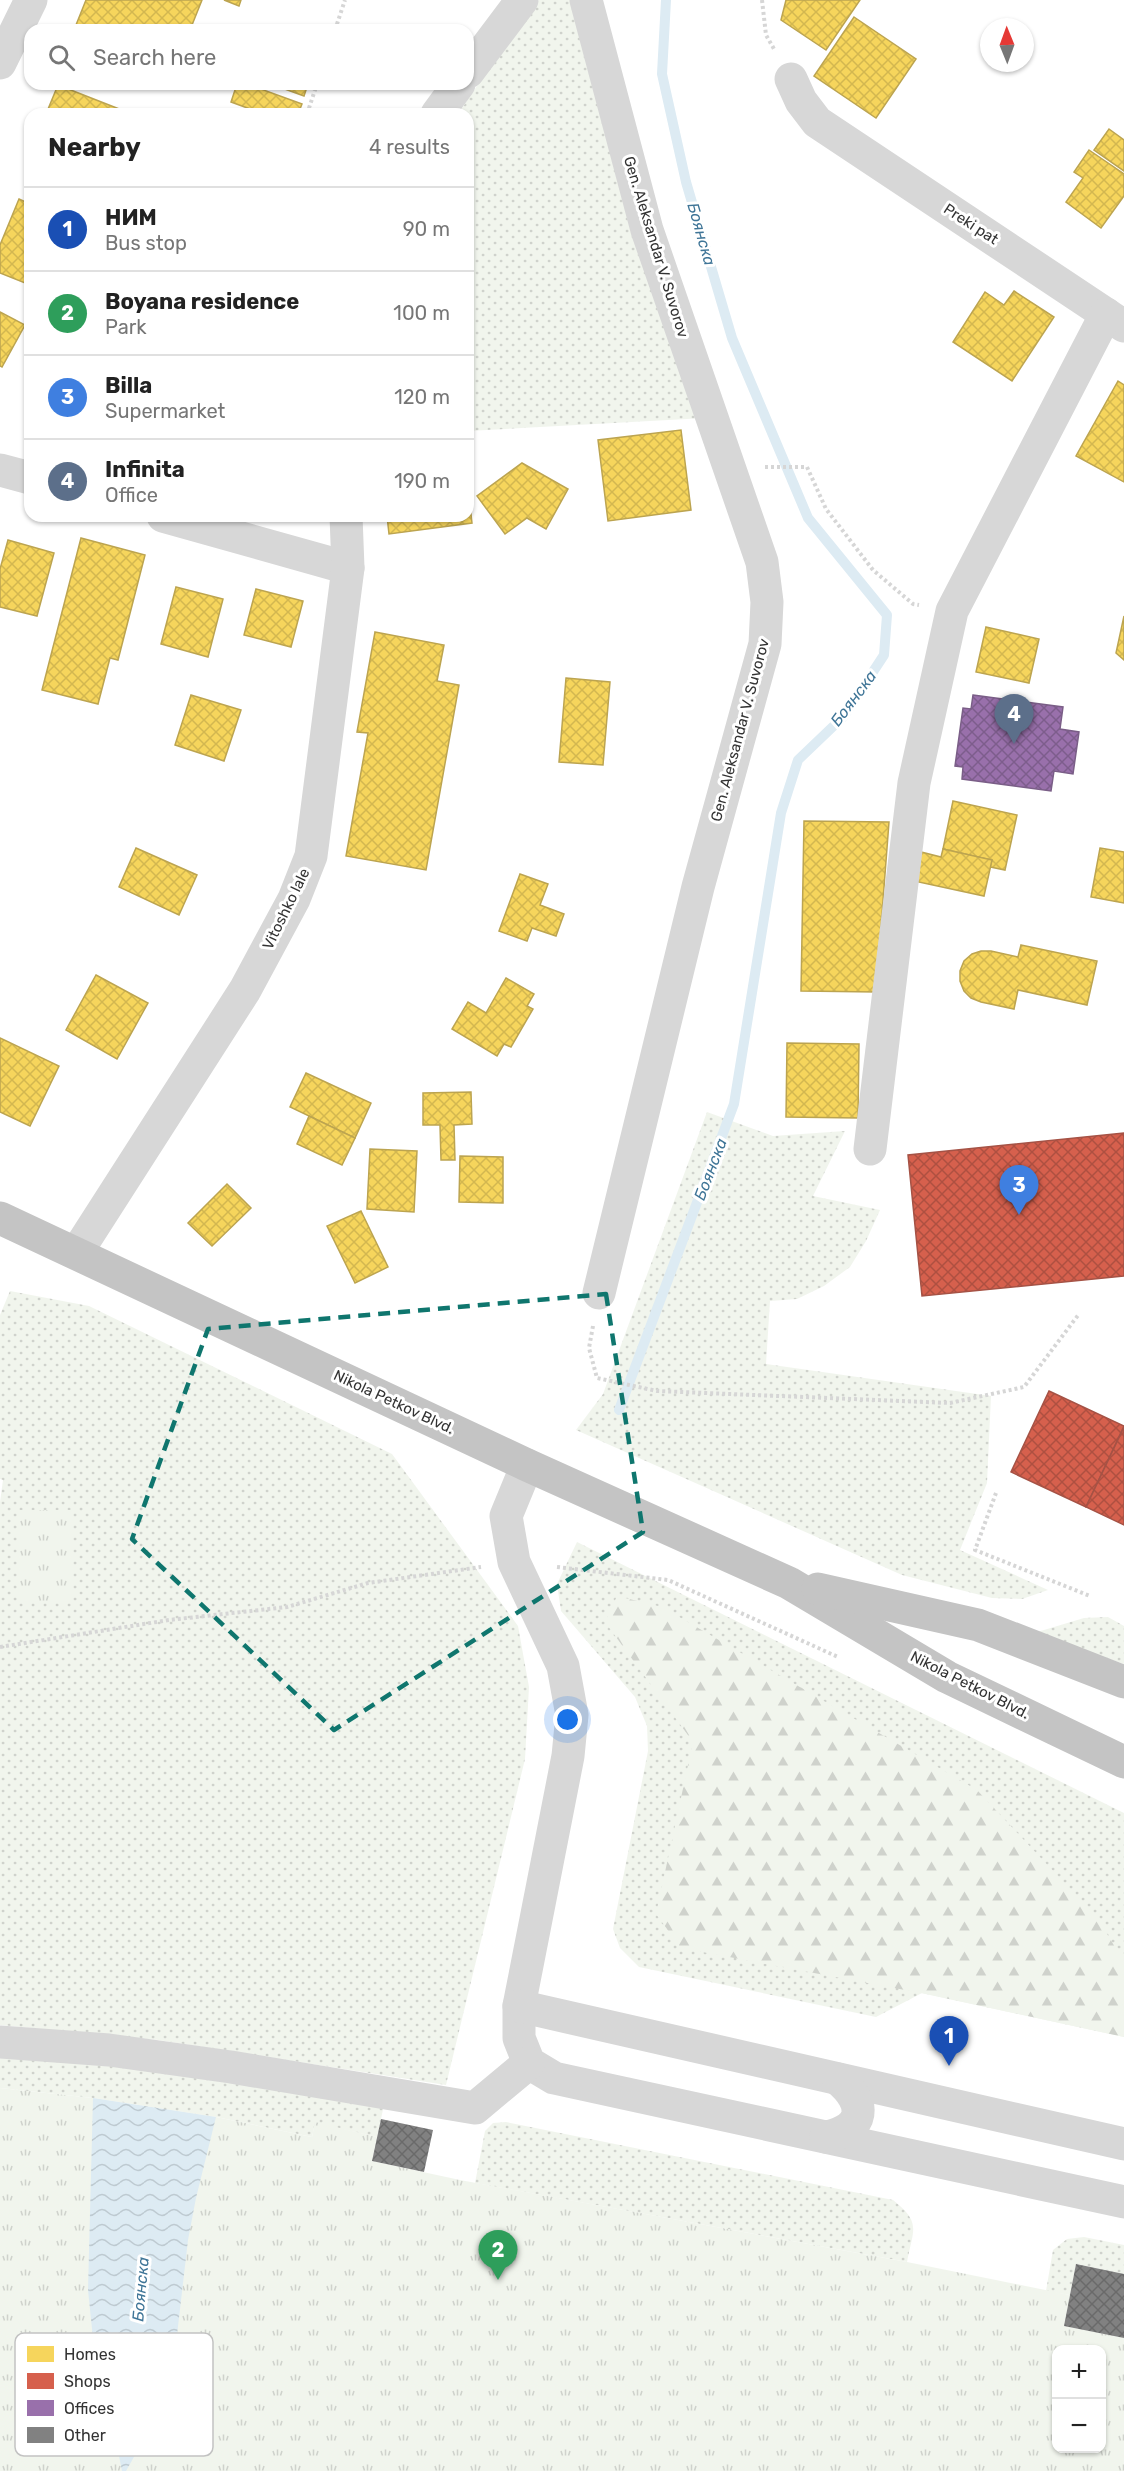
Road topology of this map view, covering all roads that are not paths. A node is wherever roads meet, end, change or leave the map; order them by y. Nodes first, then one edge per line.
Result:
1 (31, 0) edge
2 (522, 0) edge
3 (586, 0) edge
4 (0, 63) edge
5 (474, 64) edge
6 (791, 79) road end
7 (455, 90) edge
8 (441, 108) edge
9 (1115, 320) edge
10 (0, 470) edge
11 (24, 476) edge
12 (184, 522) edge
13 (346, 522) edge
14 (348, 568) junction
15 (870, 1149) dead end
16 (0, 1218) edge
17 (77, 1252) junction
18 (598, 1293) road end
19 (527, 1465) junction
20 (789, 1583) junction
21 (1124, 1682) edge
22 (1124, 1762) edge
23 (519, 2006) junction
24 (0, 2042) edge
25 (529, 2063) junction
26 (838, 2079) junction
27 (826, 2137) junction
28 (1124, 2144) edge
29 (1124, 2202) edge

1 - 4 street
2 - 5 street
3 - 18 street, Gen. Aleksandar V. Suvorov
6 - 9 street, Preki pat
7 - 8 street
9 - 15 street
10 - 11 street
12 - 14 street
13 - 14 street, Vitoshko lale
14 - 17 street, Vitoshko lale
16 - 17 highway, Nikola Petkov Blvd.
17 - 19 highway, Nikola Petkov Blvd.
19 - 20 highway, Nikola Petkov Blvd.
19 - 23 street
20 - 21 highway, Nikola Petkov Blvd.
20 - 22 highway, Nikola Petkov Blvd.
23 - 25 street
23 - 26 street
24 - 25 street
25 - 27 street
26 - 27 street
26 - 28 street
27 - 29 street

